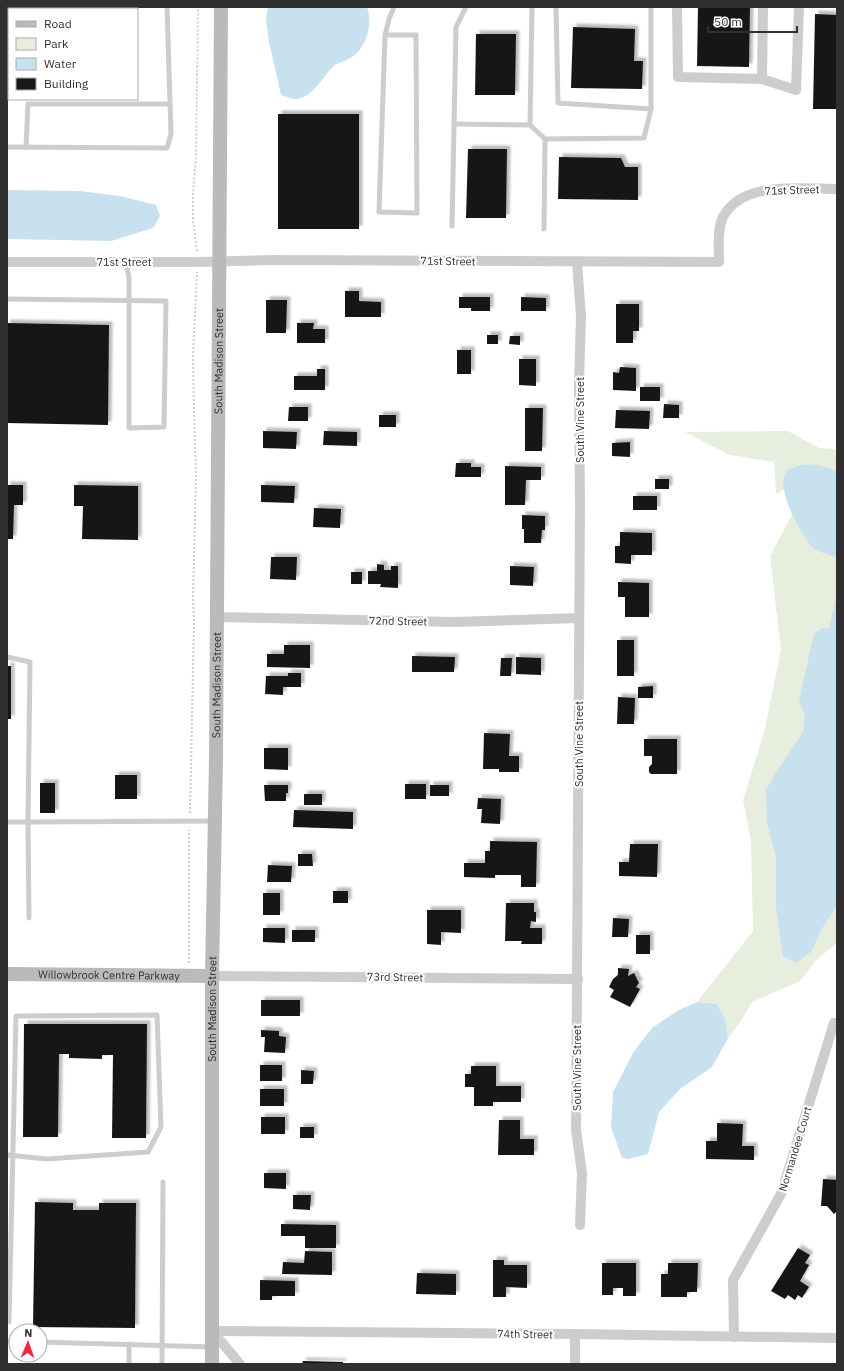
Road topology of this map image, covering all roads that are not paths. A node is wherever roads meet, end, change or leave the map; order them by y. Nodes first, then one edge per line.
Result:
1 (167, 7) edge
2 (221, 7) edge
3 (394, 7) edge
4 (466, 7) edge
5 (532, 7) edge
6 (556, 7) edge
7 (651, 7) edge
8 (677, 7) edge
9 (763, 7) edge
10 (799, 7) edge
11 (385, 35) junction
12 (762, 79) junction
13 (25, 100) edge
14 (28, 104) junction
15 (169, 104) junction
16 (651, 109) junction
17 (454, 124) junction
18 (530, 125) junction
19 (545, 139) junction
20 (7, 147) edge
21 (26, 147) junction
22 (837, 189) edge
23 (452, 226) dead end
24 (544, 229) dead end
25 (219, 261) junction
26 (7, 262) edge
27 (126, 262) junction
28 (577, 262) junction
29 (7, 299) edge
30 (129, 301) junction
31 (217, 617) junction
32 (579, 618) junction
33 (7, 657) edge
34 (215, 821) junction
35 (7, 822) edge
36 (28, 822) junction
37 (29, 918) dead end
38 (7, 974) edge
39 (212, 976) junction
40 (578, 979) junction
41 (834, 1024) dead end
42 (7, 1155) edge
43 (13, 1156) junction
44 (163, 1182) dead end
45 (580, 1225) dead end
46 (7, 1322) edge
47 (212, 1330) junction
48 (575, 1334) junction
49 (734, 1337) junction
50 (837, 1338) edge
51 (48, 1342) edge
52 (129, 1344) junction
53 (162, 1346) junction
54 (212, 1347) junction
55 (129, 1364) edge
56 (162, 1364) edge
57 (212, 1364) edge
58 (240, 1364) edge
59 (575, 1364) edge

1 - 15 lane
2 - 25 street, South Madison Street
3 - 11 lane
4 - 17 lane
5 - 18 lane
6 - 16 lane
7 - 16 lane
8 - 12 street
9 - 12 street
10 - 12 street
11 - 11 lane
13 - 14 lane
14 - 15 lane
14 - 21 lane
15 - 21 lane
16 - 19 lane
17 - 18 lane
17 - 23 lane
18 - 19 lane
19 - 24 lane
20 - 21 lane
22 - 28 street, 71st Street
25 - 27 street, 71st Street
25 - 28 street, 71st Street
25 - 31 street, South Madison Street
26 - 27 street, 71st Street
27 - 30 lane
28 - 32 street, South Vine Street
29 - 30 lane
30 - 30 lane
31 - 32 street, 72nd Street
31 - 34 street, South Madison Street
32 - 40 street, South Vine Street
33 - 36 lane
34 - 36 lane
34 - 39 street, South Madison Street
35 - 36 lane
36 - 37 lane
38 - 39 street, Willowbrook Centre Parkway
39 - 40 street, 73rd Street
39 - 47 street, South Madison Street
40 - 45 street, South Vine Street
41 - 49 street, Normandee Court
42 - 43 lane
43 - 43 lane
43 - 46 lane
44 - 53 lane
47 - 48 street, 74th Street
47 - 54 street, South Madison Street
47 - 58 street
48 - 49 street, 74th Street
48 - 59 street
49 - 50 street, 74th Street
51 - 52 lane
52 - 53 lane
52 - 55 lane
53 - 54 lane
53 - 56 lane
54 - 57 street, South Madison Street

